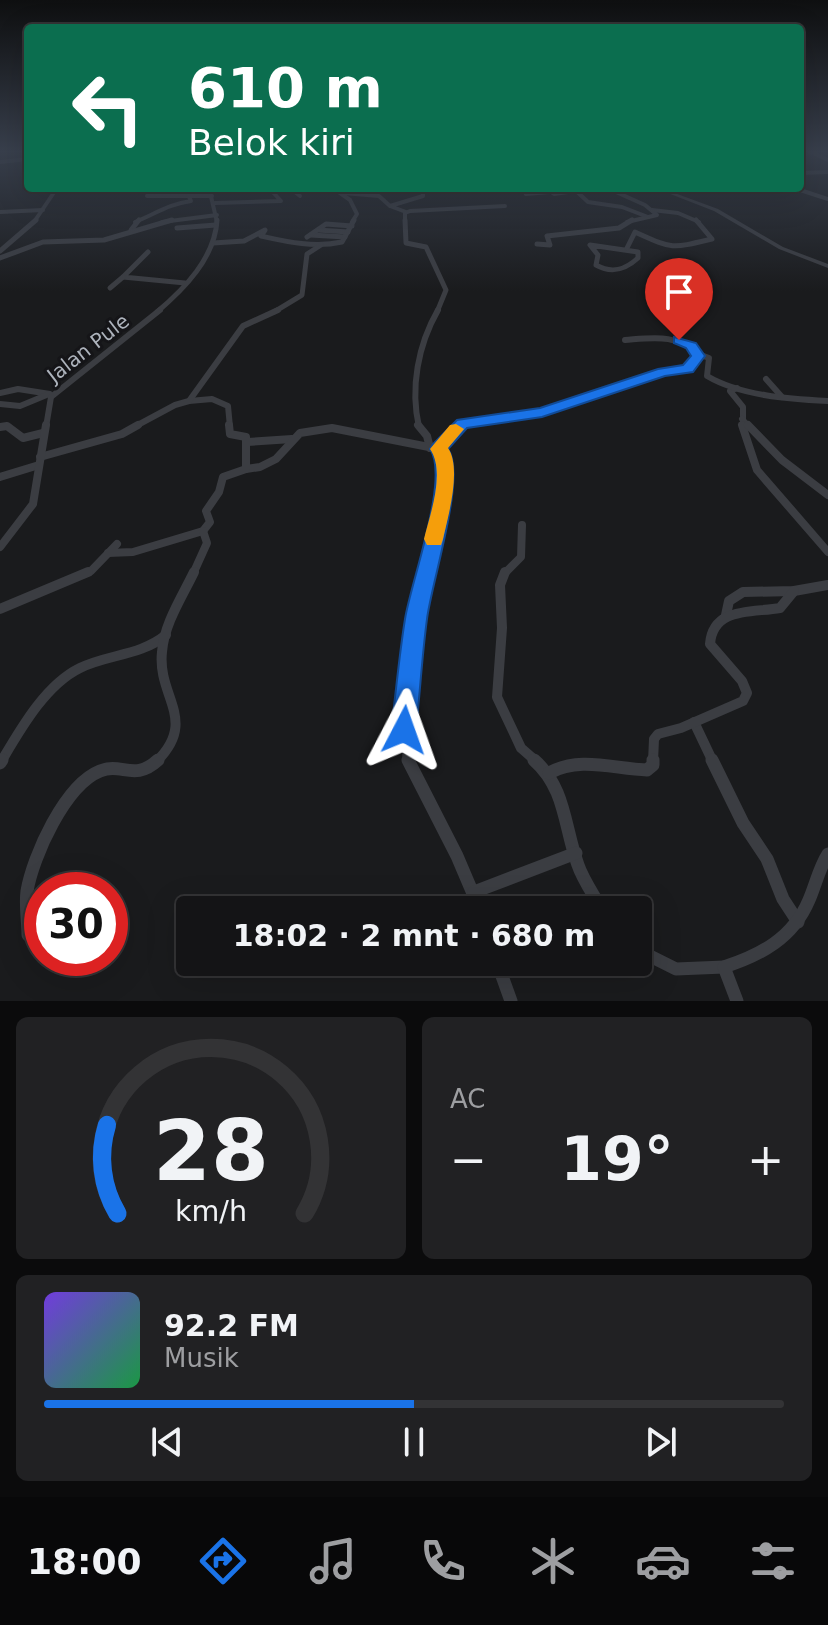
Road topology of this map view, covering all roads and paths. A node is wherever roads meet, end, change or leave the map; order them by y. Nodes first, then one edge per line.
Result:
1 (51, 198) edge
2 (191, 198) edge
3 (212, 198) edge
4 (236, 198) edge
5 (278, 198) edge
6 (346, 198) edge
7 (381, 198) edge
8 (417, 198) edge
9 (580, 198) edge
10 (627, 198) edge
11 (683, 198) edge
12 (390, 206) junction
13 (505, 206) dead end
14 (43, 210) junction
15 (652, 210) junction
16 (0, 212) edge
17 (406, 212) junction
18 (217, 215) junction
19 (649, 218) junction
20 (216, 225) junction
21 (352, 226) junction
22 (177, 228) dead end
23 (131, 230) junction
24 (318, 230) junction
25 (346, 234) junction
26 (606, 237) dead end
27 (1, 240) edge
28 (14, 240) junction
29 (213, 243) junction
30 (537, 244) dead end
31 (321, 245) junction
32 (616, 246) junction
33 (627, 248) junction
34 (0, 251) edge
35 (148, 252) dead end
36 (0, 258) edge
37 (828, 266) edge
38 (123, 277) junction
39 (185, 283) junction
40 (110, 288) dead end
41 (625, 340) dead end
42 (698, 356) junction
43 (766, 379) dead end
44 (743, 387) junction
45 (0, 393) edge
46 (50, 395) junction
47 (783, 397) junction
48 (189, 401) junction
49 (828, 401) edge
50 (0, 404) edge
51 (742, 419) junction
52 (0, 427) edge
53 (43, 433) junction
54 (292, 439) junction
55 (247, 442) junction
56 (435, 448) junction
57 (39, 461) junction
58 (246, 469) junction
59 (0, 477) edge
60 (828, 495) edge
61 (522, 525) dead end
62 (203, 531) junction
63 (117, 544) dead end
64 (0, 547) edge
65 (828, 552) edge
66 (108, 553) junction
67 (828, 585) edge
68 (794, 591) junction
69 (0, 609) edge
70 (726, 615) junction
71 (167, 634) junction
72 (694, 722) junction
73 (0, 763) edge
74 (549, 773) junction
75 (576, 853) junction
76 (828, 854) edge
77 (33, 872) edge
78 (478, 891) junction
79 (479, 896) edge
80 (594, 896) edge
81 (798, 922) junction
82 (652, 957) edge
83 (724, 967) junction
84 (502, 976) edge
85 (511, 1001) edge
86 (737, 1001) edge

1 - 14 street
2 - 23 street
3 - 18 street, Jalan Pule
4 - 5 street
6 - 21 street
7 - 12 street
8 - 12 street
9 - 19 street
10 - 15 street
11 - 37 street
12 - 17 street
13 - 17 street
14 - 16 street
14 - 28 street
15 - 19 street
15 - 33 street
17 - 56 street
18 - 20 street, Jalan Pule
18 - 23 street
19 - 30 street
20 - 22 street
20 - 29 street, Jalan Pule
21 - 24 street
21 - 25 street
23 - 36 street
24 - 25 street
24 - 25 street
25 - 31 street
26 - 32 street
27 - 28 street
28 - 34 street
29 - 31 street
29 - 39 street, Jalan Pule
31 - 48 street
32 - 33 street
32 - 33 street
35 - 38 street
38 - 39 street
38 - 40 street
39 - 46 street, Jalan Pule
41 - 42 street
42 - 44 street
42 - 56 street
43 - 47 street
44 - 47 street
44 - 51 street
45 - 46 street
46 - 50 street
46 - 53 street, Jalan Pule
47 - 49 street
48 - 55 street
48 - 57 street
51 - 60 street
51 - 65 street
52 - 53 street
53 - 57 street, Jalan Pule
54 - 55 street
54 - 56 street
54 - 58 street
55 - 58 street
56 - 78 street
57 - 59 street
57 - 64 street, Jalan Pule
58 - 62 street
61 - 74 street
62 - 66 street
62 - 71 street
63 - 66 street
66 - 69 street
67 - 68 street
68 - 70 street
68 - 70 street
70 - 72 street
71 - 73 street
71 - 77 street
72 - 74 street
72 - 81 street
74 - 75 street
75 - 78 street
75 - 80 street
76 - 81 street
78 - 79 street
81 - 83 street
82 - 83 street
83 - 86 street
84 - 85 street

